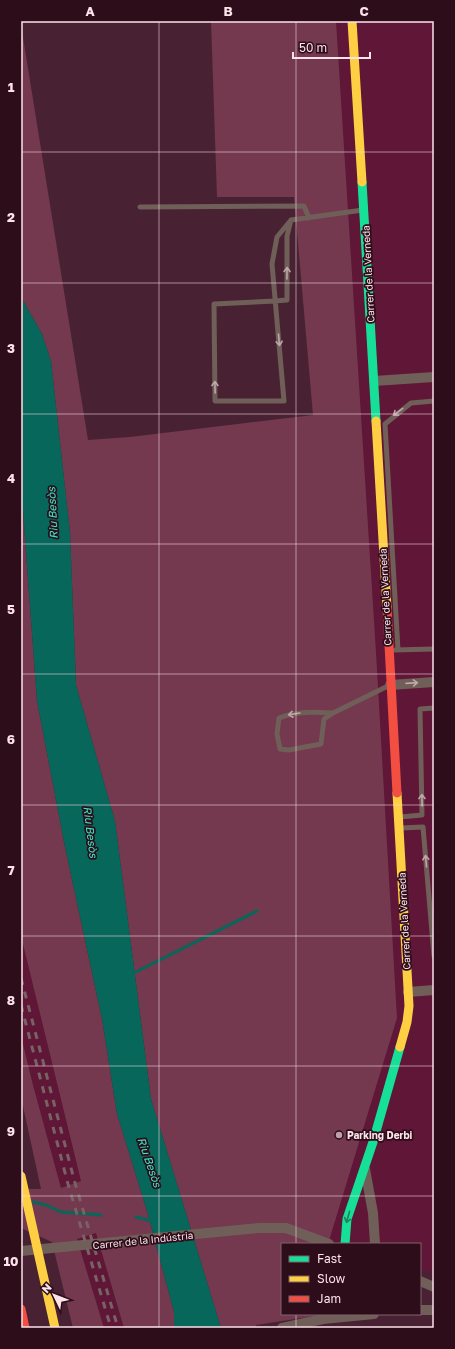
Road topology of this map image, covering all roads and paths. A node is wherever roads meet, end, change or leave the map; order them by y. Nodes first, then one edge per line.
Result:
1 (352, 21) edge
2 (140, 207) dead end
3 (364, 210) junction
4 (309, 218) junction
5 (291, 220) junction
6 (275, 301) junction
7 (434, 377) edge
8 (374, 380) junction
9 (434, 401) edge
10 (434, 649) edge
11 (388, 650) junction
12 (398, 650) junction
13 (434, 682) edge
14 (390, 685) junction
15 (434, 708) edge
16 (333, 712) junction
17 (399, 817) junction
18 (400, 828) junction
19 (434, 956) edge
20 (434, 990) edge
21 (408, 992) junction
22 (365, 1167) junction
23 (21, 1176) edge
24 (353, 1201) junction
25 (373, 1213) junction
26 (326, 1243) edge
27 (346, 1243) edge
28 (375, 1243) edge
29 (21, 1251) edge
30 (421, 1284) edge
31 (434, 1287) edge
32 (21, 1309) edge
33 (421, 1310) edge
34 (434, 1310) edge
35 (364, 1315) edge
36 (25, 1328) edge
37 (55, 1328) edge
38 (282, 1328) edge

1 - 3 main road, Carrer de la Verneda
2 - 4 lane
3 - 4 lane
3 - 8 main road, Carrer de la Verneda
4 - 5 lane
5 - 6 lane
6 -> 5 lane
6 -> 6 lane
7 - 8 street
8 - 11 main road, Carrer de la Verneda
9 -> 12 lane
10 - 12 lane
11 - 12 lane
11 - 14 main road, Carrer de la Verneda
14 -> 13 street
14 - 16 lane
14 - 17 main road, Carrer de la Verneda
17 -> 15 lane
16 -> 16 lane
17 - 18 main road, Carrer de la Verneda
19 -> 18 lane
18 - 21 main road, Carrer de la Verneda
20 - 21 street
21 - 22 main road, Carrer de la Verneda
22 - 24 main road, Carrer de la Verneda
22 - 25 street, Carrer de la Verneda
23 - 37 main road
24 - 25 street
24 -> 27 main road, Carrer de la Verneda
25 - 28 street, Carrer de la Verneda
26 - 29 street, Carrer de la Indústria
30 - 31 street
32 - 36 main road
33 - 34 street
35 - 38 street

